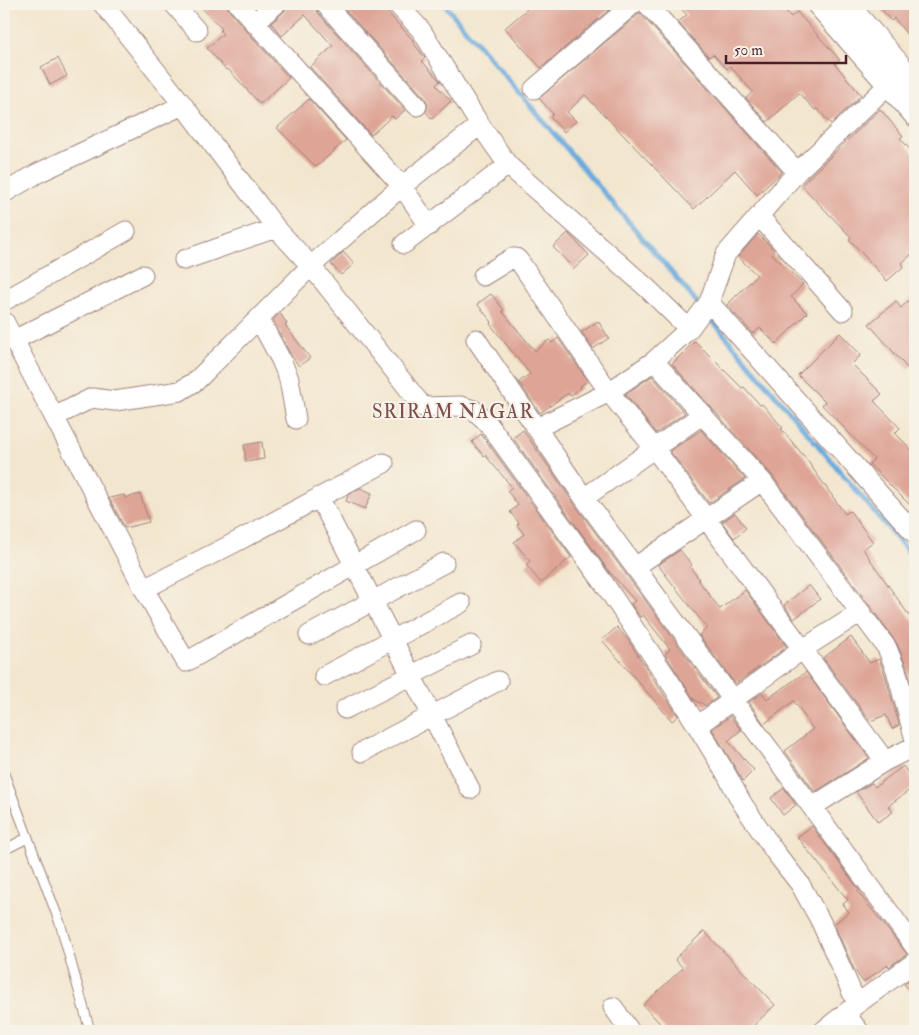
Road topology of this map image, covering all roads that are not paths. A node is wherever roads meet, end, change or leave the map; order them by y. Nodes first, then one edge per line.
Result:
1 (103, 4) edge
2 (174, 4) edge
3 (238, 4) edge
4 (276, 4) edge
5 (325, 4) edge
6 (397, 4) edge
7 (633, 4) edge
8 (647, 4) edge
9 (818, 4) edge
10 (848, 4) edge
11 (254, 23) junction
12 (197, 31) dead end
13 (915, 83) edge
14 (889, 84) junction
15 (534, 89) dead end
16 (183, 105) junction
17 (417, 106) dead end
18 (915, 115) edge
19 (480, 125) junction
20 (508, 165) junction
21 (797, 172) junction
22 (402, 186) junction
23 (4, 193) edge
24 (759, 216) junction
25 (429, 226) junction
26 (276, 228) junction
27 (126, 231) dead end
28 (404, 244) dead end
29 (184, 260) dead end
30 (311, 266) junction
31 (143, 275) dead end
32 (483, 276) dead end
33 (4, 301) edge
34 (707, 303) junction
35 (843, 311) dead end
36 (259, 319) junction
37 (4, 321) edge
38 (689, 329) junction
39 (476, 339) dead end
40 (14, 340) junction
41 (654, 361) junction
42 (609, 392) junction
43 (703, 414) junction
44 (54, 417) junction
45 (296, 420) dead end
46 (537, 428) junction
47 (654, 448) junction
48 (384, 463) dead end
49 (762, 481) junction
50 (319, 497) junction
51 (584, 498) junction
52 (707, 519) junction
53 (416, 530) dead end
54 (915, 534) edge
55 (444, 563) dead end
56 (355, 566) junction
57 (635, 567) junction
58 (144, 589) junction
59 (373, 601) junction
60 (461, 603) dead end
61 (861, 612) junction
62 (309, 636) dead end
63 (393, 640) junction
64 (471, 645) dead end
65 (803, 649) junction
66 (411, 675) junction
67 (324, 676) dead end
68 (498, 680) dead end
69 (732, 699) junction
70 (345, 709) dead end
71 (432, 716) junction
72 (697, 726) junction
73 (915, 740) edge
74 (915, 746) edge
75 (362, 752) dead end
76 (885, 762) junction
77 (4, 774) edge
78 (470, 789) dead end
79 (812, 807) junction
80 (27, 838) junction
81 (4, 850) edge
82 (915, 947) edge
83 (915, 962) edge
84 (614, 1007) dead end
85 (851, 1008) junction
86 (90, 1031) edge
87 (630, 1031) edge
88 (823, 1031) edge
89 (859, 1031) edge

1 - 16 street
2 - 12 street
3 - 11 street
4 - 11 street
5 - 17 street
6 - 19 street
7 - 15 street
8 - 21 street
9 - 14 street
10 - 13 street
11 - 22 street
14 - 18 street
14 - 21 street
16 - 23 street
16 - 26 street
19 - 20 street
19 - 22 street
20 - 25 street
20 - 38 street
21 - 24 street
22 - 25 street
22 - 30 street
24 - 34 street
24 - 35 street
25 - 28 street
26 - 29 street
26 - 30 street
27 - 33 street
30 - 36 street
30 - 72 street
31 - 40 street
32 - 42 street
34 - 38 street
34 - 54 street
36 - 44 street
36 - 45 street
37 - 40 street
38 - 41 street
39 - 46 street
40 - 44 street
41 - 42 street
41 - 43 street
42 - 46 street
42 - 47 street
43 - 47 street
43 - 49 street
44 - 58 street
46 - 51 street
47 - 51 street
47 - 52 street
48 - 50 street
49 - 52 street
49 - 61 street
50 - 56 street
50 - 58 street
51 - 57 street
52 - 57 street
52 - 65 street
53 - 56 street
55 - 59 street
56 - 58 street
56 - 59 street
57 - 69 street
59 - 62 street
59 - 63 street
60 - 63 street
61 - 65 street
61 - 73 street
63 - 66 street
63 - 67 street
64 - 66 street
65 - 69 street
65 - 76 street
66 - 70 street
66 - 71 street
68 - 71 street
69 - 72 street
69 - 79 street
71 - 75 street
71 - 78 street
72 - 85 street
74 - 76 street
76 - 79 street
77 - 80 lane
79 - 82 street
80 - 81 lane
80 - 86 lane
83 - 85 street
84 - 87 street
85 - 88 street
85 - 89 street

